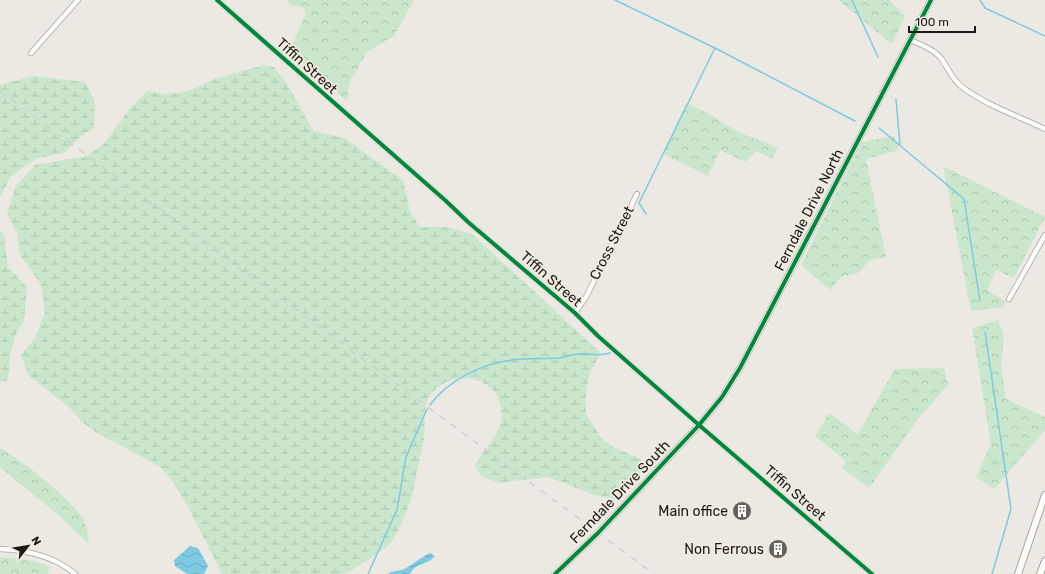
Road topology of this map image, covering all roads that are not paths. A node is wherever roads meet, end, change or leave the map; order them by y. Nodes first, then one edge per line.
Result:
1 (78, 0) edge
2 (217, 0) edge
3 (931, 0) edge
4 (910, 40) junction
5 (32, 53) dead end
6 (1045, 129) edge
7 (637, 194) dead end
8 (1045, 235) edge
9 (1009, 299) dead end
10 (575, 313) junction
11 (699, 425) junction
12 (1045, 495) edge
13 (0, 549) edge
14 (1045, 561) edge
15 (75, 574) edge
16 (555, 574) edge
17 (872, 574) edge
18 (1018, 574) edge
19 (1040, 574) edge

1 - 5 street
2 - 10 street, Tiffin Street
3 - 4 main road, Ferndale Drive North
4 - 6 street
4 - 11 main road, Ferndale Drive North
7 - 10 street, Cross Street
8 - 9 street
10 - 11 street, Tiffin Street
11 - 16 main road, Ferndale Drive South
11 - 17 street, Tiffin Street
12 - 18 highway
13 - 15 street
14 - 19 highway

